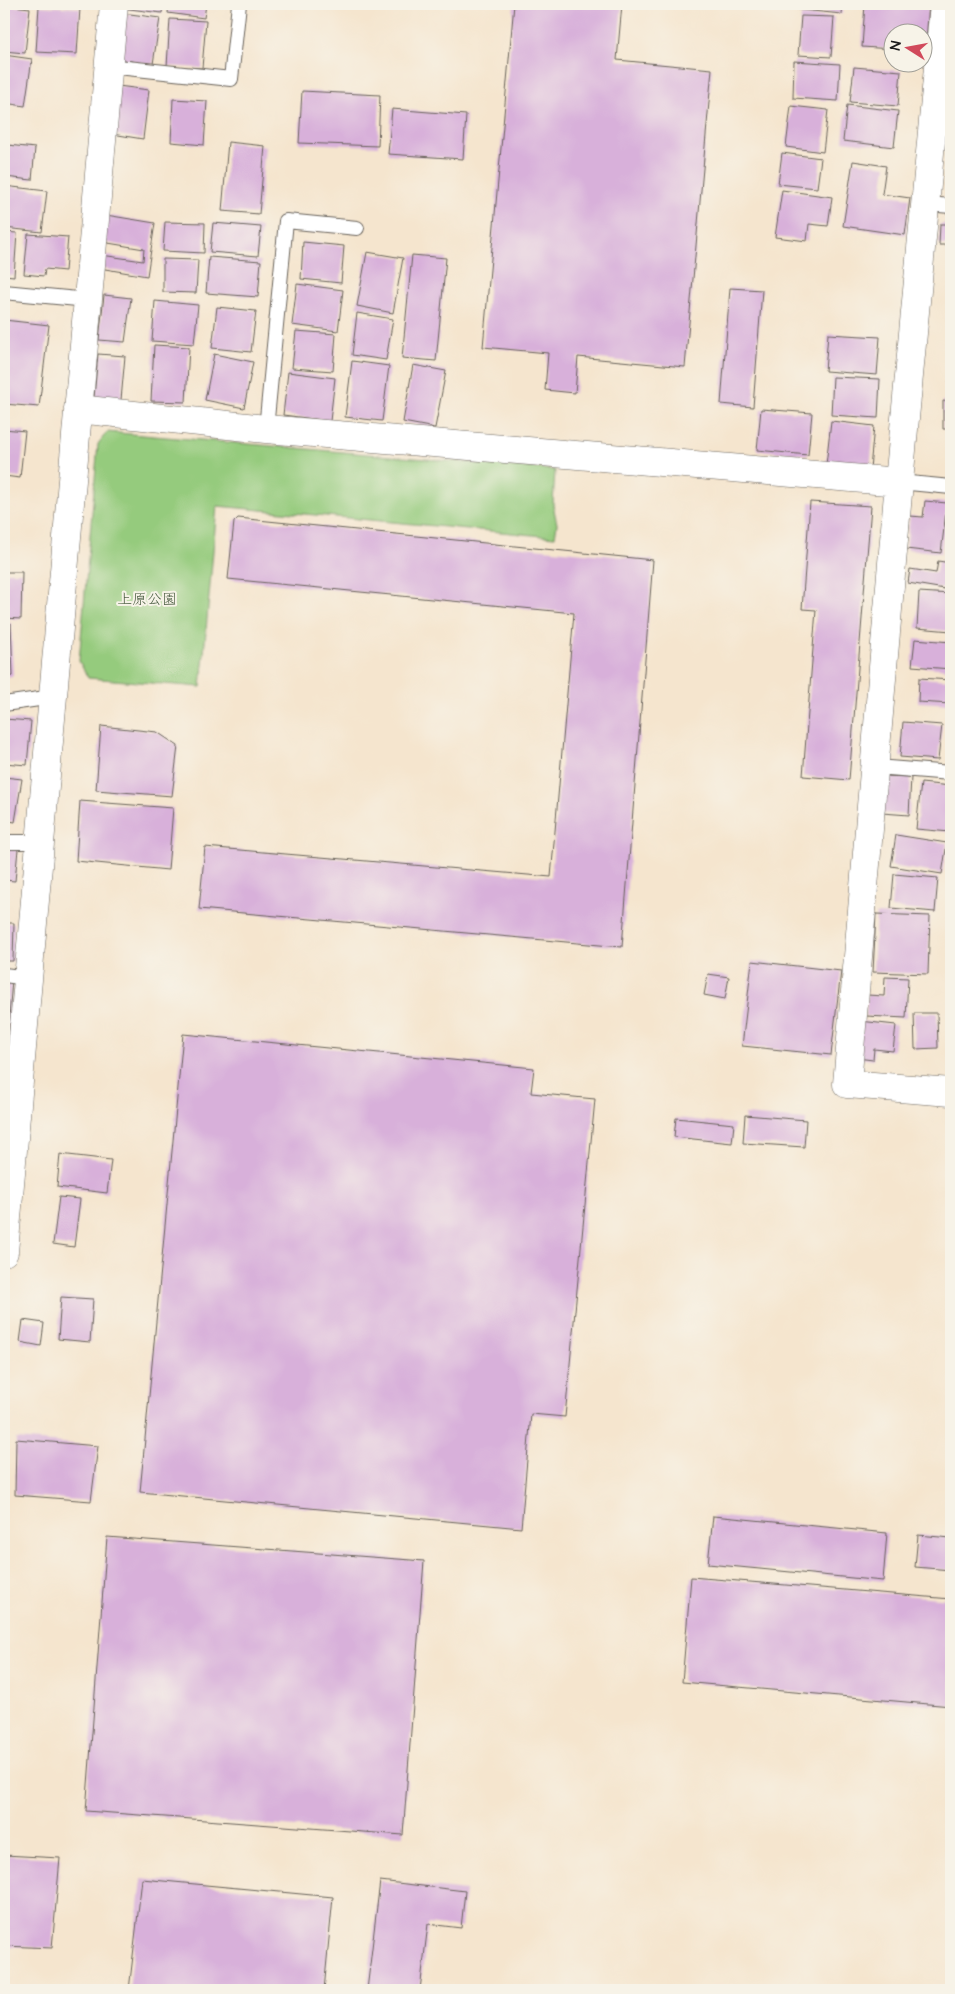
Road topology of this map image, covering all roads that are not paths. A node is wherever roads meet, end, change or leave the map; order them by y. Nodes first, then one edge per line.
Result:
1 (114, 4) edge
2 (239, 4) edge
3 (944, 4) edge
4 (108, 66) junction
5 (939, 205) edge
6 (357, 228) dead end
7 (4, 292) edge
8 (88, 300) junction
9 (78, 409) junction
10 (266, 430) junction
11 (899, 482) junction
12 (951, 487) edge
13 (53, 697) junction
14 (4, 704) edge
15 (876, 767) junction
16 (951, 773) edge
17 (4, 842) edge
18 (40, 842) junction
19 (16, 976) edge
20 (951, 1092) edge
21 (10, 1115) edge
22 (4, 1252) edge

1 - 4 street
2 - 4 lane
3 - 5 street
4 - 8 street
5 - 11 street
6 - 10 lane
7 - 8 lane
8 - 9 street
9 - 10 street
9 - 13 street
10 - 11 street
11 - 12 lane
11 - 15 street
13 - 14 lane
13 - 18 street
15 - 16 lane
15 - 20 street
17 - 18 lane
18 - 19 street
19 - 21 street
21 - 22 street

